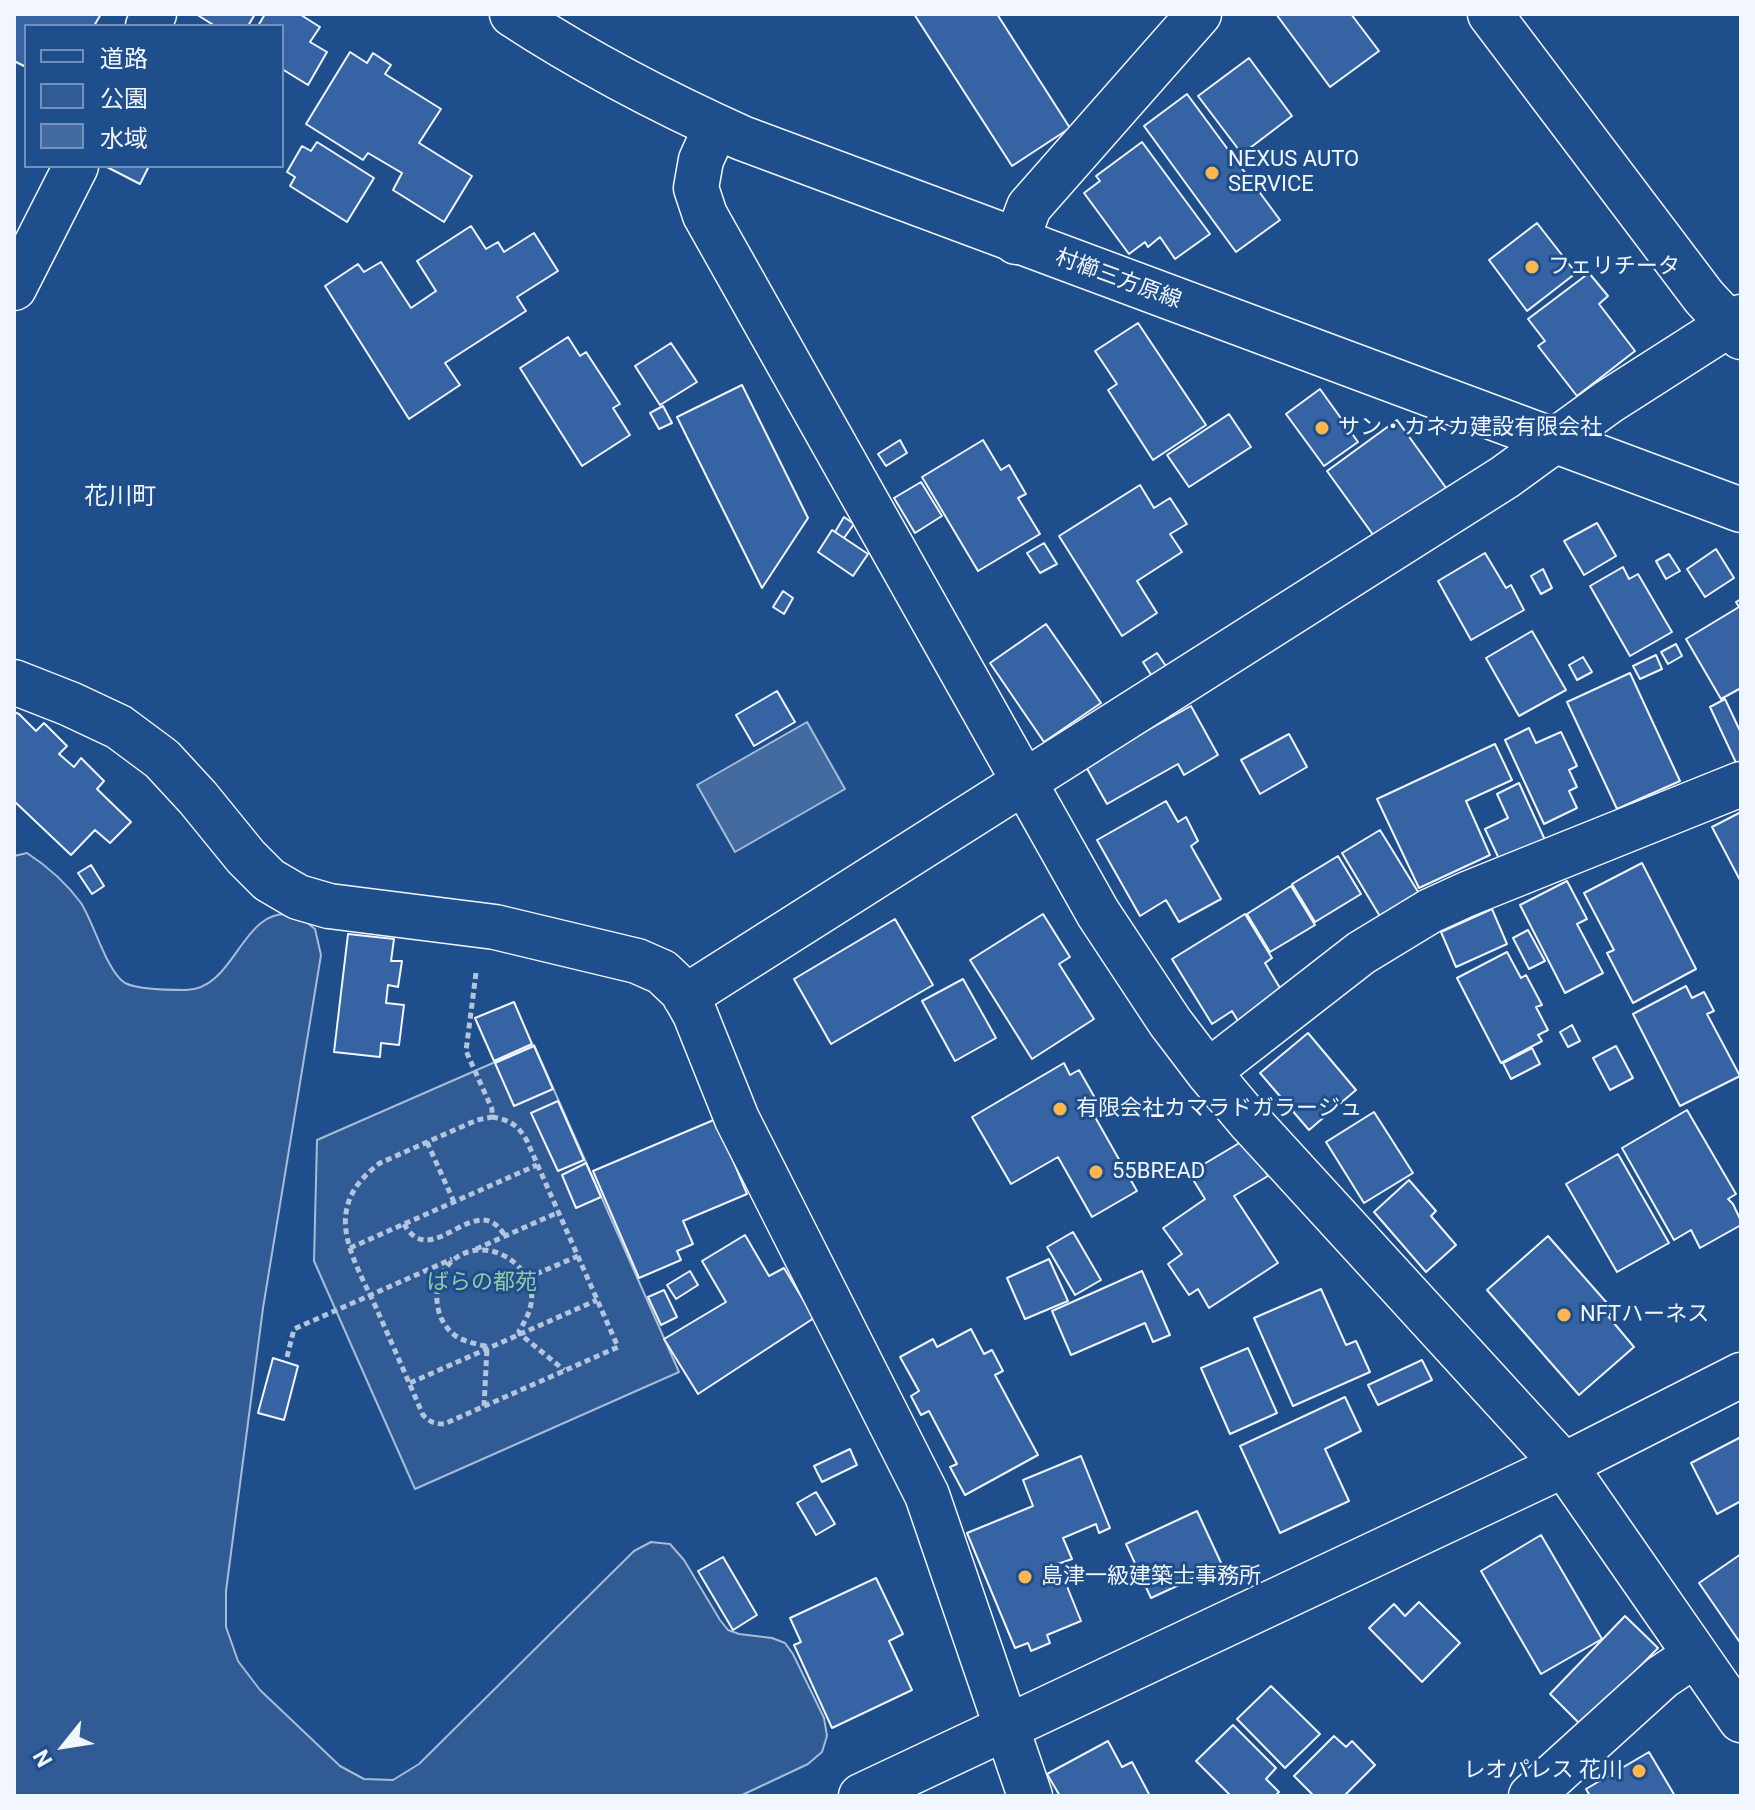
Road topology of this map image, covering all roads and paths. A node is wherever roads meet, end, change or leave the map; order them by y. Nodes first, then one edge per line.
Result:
1 (512, 14) edge
2 (1199, 14) edge
3 (1490, 14) edge
4 (716, 127) junction
5 (75, 168) edge
6 (1016, 242) junction
7 (14, 288) edge
8 (1737, 326) edge
9 (1555, 441) junction
10 (1741, 510) edge
11 (14, 682) edge
12 (1024, 782) junction
13 (1741, 784) edge
14 (481, 925) junction
15 (685, 997) junction
16 (1208, 1072) junction
17 (492, 1117) junction
18 (427, 1142) junction
19 (537, 1165) junction
20 (454, 1202) junction
21 (559, 1212) junction
22 (404, 1224) junction
23 (505, 1236) junction
24 (350, 1248) junction
25 (465, 1254) junction
26 (578, 1256) junction
27 (527, 1278) junction
28 (371, 1295) junction
29 (597, 1300) junction
30 (520, 1334) junction
31 (487, 1348) junction
32 (287, 1357) dead end
33 (564, 1370) junction
34 (1741, 1375) edge
35 (410, 1383) junction
36 (484, 1406) junction
37 (1564, 1465) junction
38 (1695, 1655) junction
39 (1741, 1720) edge
40 (1005, 1728) junction
41 (861, 1796) edge
42 (1030, 1796) edge
43 (1531, 1796) edge

1 - 4 street, 村櫛三方原線
2 - 6 street
3 - 8 street
4 - 6 street, 村櫛三方原線
4 - 12 street
5 - 7 street
6 - 9 street, 村櫛三方原線
8 - 9 street
9 - 10 street, 村櫛三方原線
9 - 12 street
11 - 14 street
12 - 15 street
12 - 16 street
13 - 16 street
14 - 15 street
14 - 17 path
15 - 40 street
16 - 37 street
17 - 18 path
17 - 19 path
18 - 20 path
18 - 24 path
19 - 20 path
19 - 21 path
20 - 22 path
21 - 23 path
21 - 26 path
22 - 23 path
22 - 24 path
23 - 25 path
24 - 28 path
25 - 27 path
25 - 28 path
25 - 31 path
26 - 27 path
26 - 29 path
27 - 30 path
28 - 32 path
28 - 35 path
29 - 30 path
29 - 33 path
30 - 31 path
30 - 33 path
31 - 35 path
31 - 36 path
33 - 36 path
34 - 37 street
35 - 36 path
37 - 38 street
37 - 40 street
38 - 39 street
38 - 43 street
40 - 41 street
40 - 42 street

